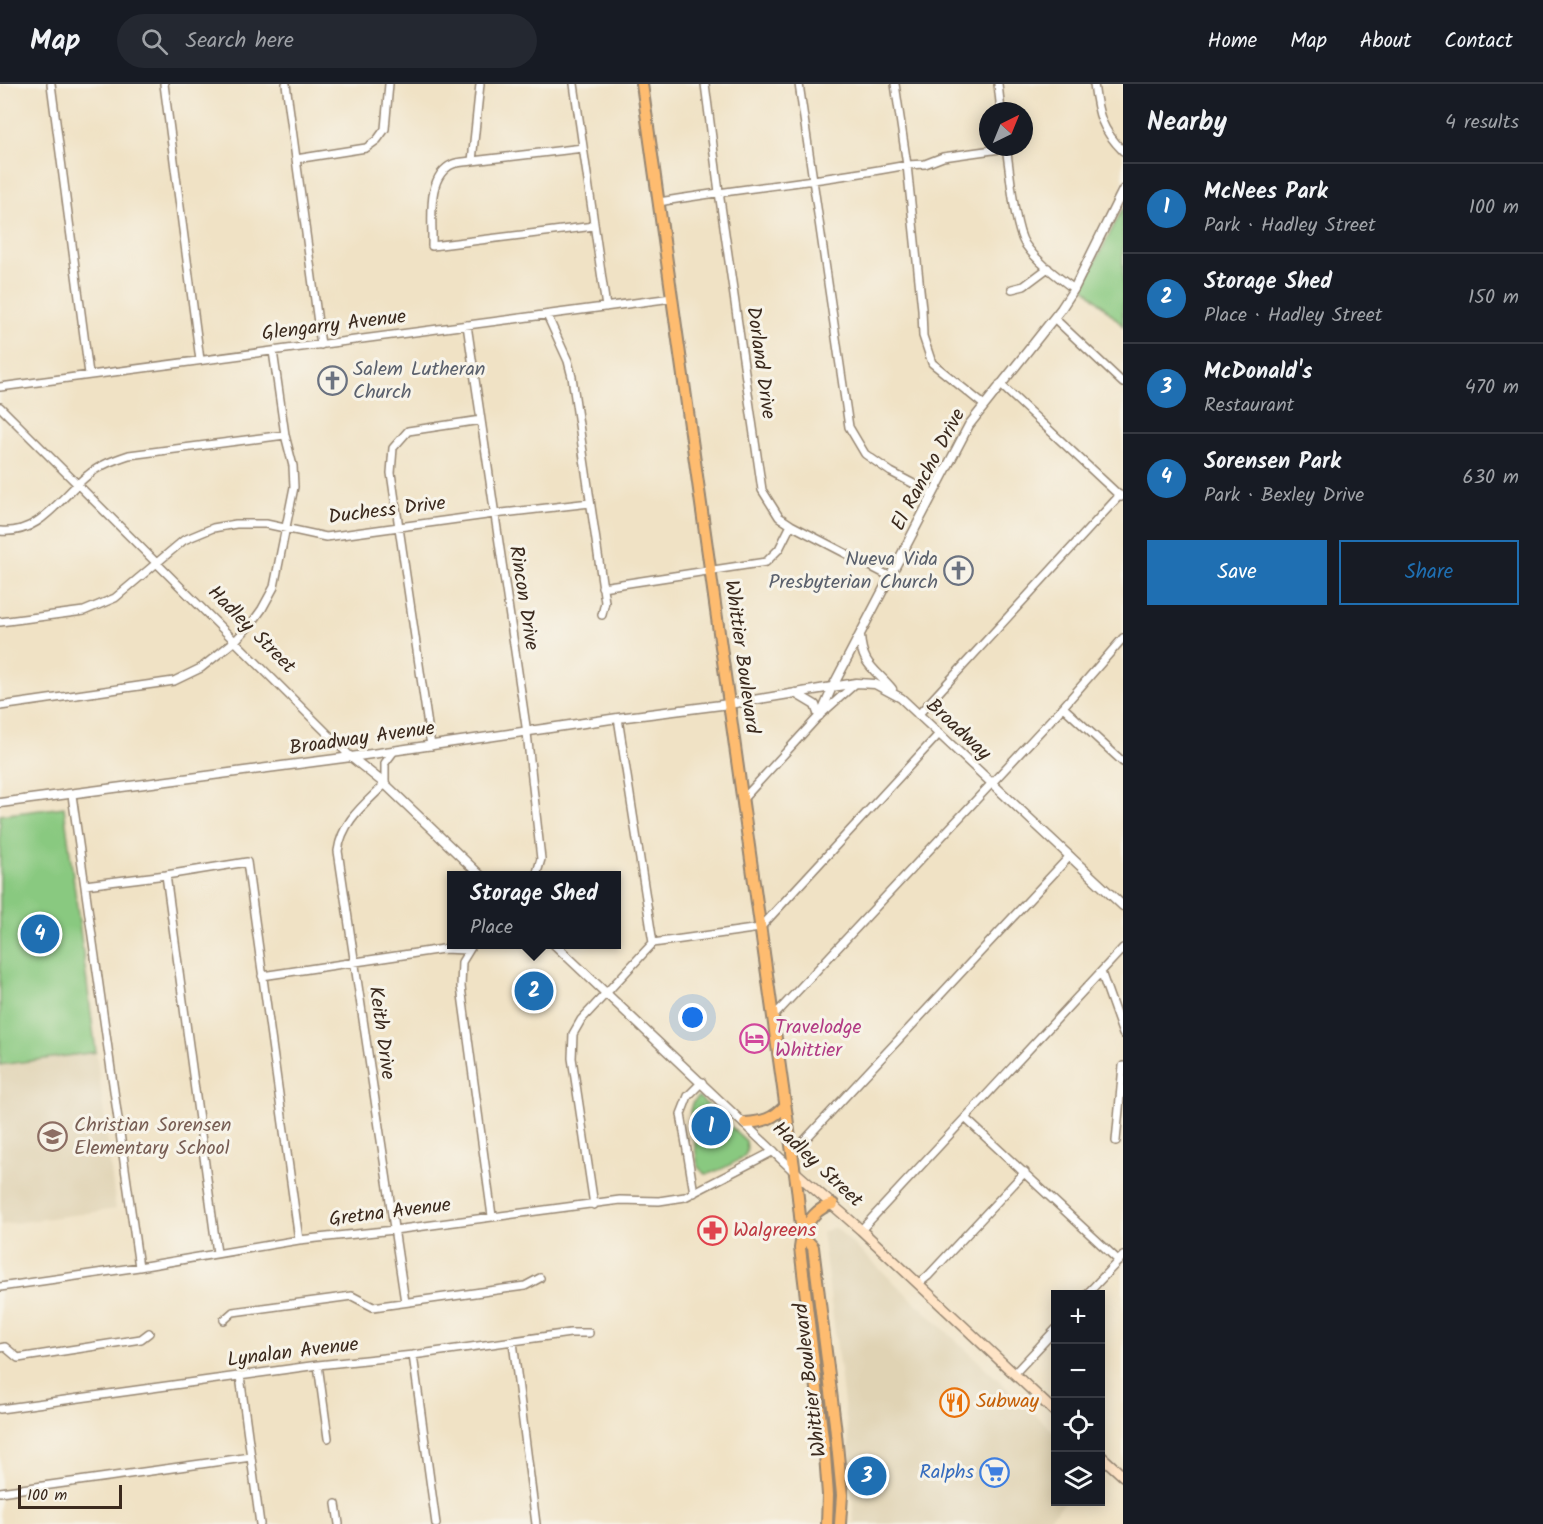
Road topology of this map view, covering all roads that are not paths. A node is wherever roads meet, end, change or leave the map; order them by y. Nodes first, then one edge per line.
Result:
1 (51, 84) edge
2 (164, 84) edge
3 (286, 84) edge
4 (389, 84) edge
5 (480, 84) edge
6 (574, 84) edge
7 (642, 84) edge
8 (705, 84) edge
9 (800, 84) edge
10 (895, 84) edge
11 (998, 84) edge
12 (1095, 84) edge
13 (1000, 102) edge
14 (583, 148) junction
15 (1123, 151) edge
16 (979, 152) edge
17 (1007, 156) edge
18 (296, 159) junction
19 (472, 161) junction
20 (907, 165) junction
21 (813, 181) junction
22 (1123, 190) edge
23 (719, 192) junction
24 (659, 202) junction
25 (594, 226) junction
26 (1048, 268) junction
27 (1011, 289) dead end
28 (1074, 289) junction
29 (672, 298) junction
30 (606, 307) junction
31 (547, 315) junction
32 (1054, 318) junction
33 (467, 325) junction
34 (321, 345) junction
35 (273, 351) junction
36 (200, 360) junction
37 (89, 374) junction
38 (1123, 383) edge
39 (1000, 384) junction
40 (0, 387) edge
41 (984, 405) junction
42 (0, 406) edge
43 (481, 420) junction
44 (285, 435) junction
45 (79, 484) junction
46 (933, 494) junction
47 (1121, 497) edge
48 (590, 503) junction
49 (494, 514) junction
50 (792, 525) junction
51 (287, 528) junction
52 (399, 528) junction
53 (0, 531) edge
54 (156, 562) junction
55 (711, 571) junction
56 (891, 577) junction
57 (602, 586) junction
58 (602, 615) dead end
59 (0, 622) edge
60 (860, 635) junction
61 (1123, 638) edge
62 (236, 640) junction
63 (856, 683) junction
64 (833, 686) junction
65 (795, 693) junction
66 (901, 698) junction
67 (729, 704) junction
68 (0, 706) edge
69 (1063, 707) junction
70 (918, 715) junction
71 (819, 716) junction
72 (618, 718) junction
73 (527, 733) junction
74 (939, 734) junction
75 (431, 746) junction
76 (394, 751) junction
77 (351, 757) junction
78 (1123, 762) edge
79 (385, 784) junction
80 (992, 784) junction
81 (72, 795) junction
82 (743, 799) junction
83 (0, 803) edge
84 (1070, 856) junction
85 (476, 871) edge
86 (537, 871) edge
87 (166, 875) junction
88 (86, 885) junction
89 (1123, 906) edge
90 (760, 928) junction
91 (653, 943) junction
92 (1123, 948) edge
93 (447, 949) edge
94 (470, 949) edge
95 (558, 949) edge
96 (354, 962) junction
97 (1101, 972) junction
98 (262, 976) junction
99 (606, 994) junction
100 (773, 1017) junction
101 (1123, 1034) edge
102 (1123, 1066) edge
103 (702, 1082) junction
104 (785, 1106) junction
105 (965, 1118) junction
106 (745, 1123) junction
107 (1116, 1141) dead end
108 (790, 1144) junction
109 (774, 1151) junction
110 (794, 1170) junction
111 (1025, 1172) junction
112 (694, 1193) junction
113 (832, 1204) junction
114 (594, 1205) junction
115 (492, 1216) junction
116 (394, 1230) junction
117 (861, 1230) junction
118 (802, 1235) junction
119 (299, 1240) junction
120 (217, 1253) junction
121 (1121, 1259) edge
122 (139, 1267) junction
123 (802, 1269) junction
124 (540, 1278) dead end
125 (918, 1284) junction
126 (0, 1287) edge
127 (1092, 1290) edge
128 (819, 1294) junction
129 (405, 1302) junction
130 (224, 1320) dead end
131 (149, 1333) dead end
132 (590, 1333) dead end
133 (1051, 1334) edge
134 (513, 1342) junction
135 (0, 1348) edge
136 (413, 1355) junction
137 (318, 1365) junction
138 (814, 1369) junction
139 (1014, 1374) junction
140 (240, 1376) junction
141 (1051, 1408) edge
142 (0, 1409) edge
143 (836, 1425) junction
144 (821, 1426) junction
145 (328, 1438) dead end
146 (251, 1456) junction
147 (1105, 1459) edge
148 (839, 1467) junction
149 (1123, 1476) edge
150 (0, 1492) edge
151 (336, 1504) dead end
152 (260, 1524) edge
153 (339, 1524) edge
154 (436, 1524) edge
155 (536, 1524) edge
156 (827, 1524) edge
157 (840, 1524) edge

1 - 37 street
2 - 36 street
3 - 18 street
4 - 18 street
5 - 19 street
6 - 14 street
7 - 24 main road, Whittier Boulevard
8 - 23 street, Dorland Drive
9 - 21 street
10 - 20 street
11 - 13 street
12 - 15 street
14 - 19 street
14 - 25 street
16 - 20 street
17 - 26 street
18 - 34 street
19 - 25 street
20 - 21 street
20 - 41 street
21 - 23 street
21 - 46 street
22 - 28 street, El Rancho Drive
23 - 24 street
23 - 50 street, Dorland Drive
24 - 29 main road, Whittier Boulevard
25 - 30 street
26 - 27 street
26 - 28 street
28 - 32 street, El Rancho Drive
29 - 30 street, Glengarry Avenue
29 - 55 main road, Whittier Boulevard
30 - 31 street, Glengarry Avenue
31 - 33 street, Glengarry Avenue
31 - 48 street
32 - 38 street
32 - 39 street, El Rancho Drive
33 - 34 street, Glengarry Avenue
33 - 43 street, Rincon Drive
34 - 35 street, Glengarry Avenue
35 - 36 street, Glengarry Avenue
35 - 44 street
36 - 37 street, Glengarry Avenue
37 - 40 street, Glengarry Avenue
39 - 41 street, El Rancho Drive
39 - 47 street
41 - 46 street, El Rancho Drive
42 - 45 street, Hadley Street
43 - 49 street, Rincon Drive
43 - 52 street
44 - 45 street
44 - 51 street
45 - 53 street
45 - 54 street, Hadley Street
46 - 56 street, El Rancho Drive
47 - 70 street
48 - 49 street, Duchess Drive
48 - 57 street
49 - 52 street, Duchess Drive
49 - 73 street, Rincon Drive
50 - 55 street
50 - 56 street, Dorland Drive
51 - 52 street, Duchess Drive
51 - 54 street, Duchess Drive
51 - 62 street
52 - 75 street
54 - 59 street, Duchess Drive
54 - 62 street, Hadley Street
55 - 57 street
55 - 67 main road, Whittier Boulevard
56 - 60 street, El Rancho Drive
57 - 58 street
60 - 64 street, El Rancho Drive
60 - 66 street
61 - 69 street
62 - 68 street
62 - 77 street, Hadley Street
63 - 64 street, Broadway
63 - 66 street, Broadway
63 - 71 street, El Rancho Drive
64 - 65 street, Broadway
64 - 71 street, El Rancho Drive
65 - 67 street, Broadway
65 - 71 street
66 - 70 street, Broadway
67 - 72 street, Broadway Avenue
67 - 82 main road, Whittier Boulevard
69 - 78 street
69 - 80 street
70 - 74 street, Broadway
71 - 82 street, El Rancho Drive
72 - 73 street, Broadway Avenue
72 - 91 street
73 - 75 street, Broadway Avenue
73 - 86 street, Rincon Drive
74 - 80 street, Broadway
74 - 90 street
75 - 76 street, Broadway Avenue
76 - 77 street, Broadway Avenue
76 - 79 street
77 - 79 street, Hadley Street
77 - 81 street, Broadway Avenue
79 - 85 street, Hadley Street
79 - 96 street, Keith Drive
80 - 84 street, Broadway
80 - 100 street
81 - 83 street, Broadway Avenue
81 - 88 street
82 - 90 main road, Whittier Boulevard
84 - 89 street, Broadway
84 - 108 street
87 - 88 street
87 - 98 street
87 - 120 street
88 - 122 street
90 - 91 street
90 - 100 main road, Whittier Boulevard
91 - 99 street
92 - 97 street
93 - 96 street
94 - 115 street
95 - 99 street, Hadley Street
96 - 98 street
96 - 116 street, Keith Drive
97 - 101 street
97 - 105 street
98 - 119 street
99 - 103 street, Hadley Street
99 - 114 street
100 - 104 main road, Whittier Boulevard
102 - 107 street
103 - 106 street, Hadley Street
103 - 112 street
104 - 106 main road
104 - 108 main road, Whittier Boulevard
105 - 111 street
105 - 117 street
106 - 109 street, Hadley Street
108 - 110 main road, Whittier Boulevard
109 - 110 street, Hadley Street
109 - 112 street, Gretna Avenue
110 - 113 main road, Hadley Street
110 - 118 main road, Whittier Boulevard
111 - 121 street
111 - 125 street
112 - 114 street, Gretna Avenue
113 - 117 main road, Hadley Street
113 - 118 main road
114 - 115 street, Gretna Avenue
115 - 116 street, Gretna Avenue
116 - 119 street, Gretna Avenue
116 - 129 street, Keith Drive
117 - 125 main road, Hadley Street
118 - 123 main road, Whittier Boulevard
118 - 128 main road, Whittier Boulevard
119 - 120 street, Gretna Avenue
120 - 122 street, Gretna Avenue
121 - 127 street
122 - 126 street, Gretna Avenue
123 - 128 main road
123 - 138 main road, Whittier Boulevard
124 - 129 street
125 - 139 main road, Hadley Street
128 - 143 main road, Whittier Boulevard
129 - 130 street
131 - 135 street
132 - 134 street, Lynalan Avenue
133 - 139 street
134 - 136 street, Lynalan Avenue
134 - 155 street
136 - 137 street, Lynalan Avenue
136 - 154 street
137 - 140 street, Lynalan Avenue
137 - 145 street
138 - 143 main road
138 - 144 main road, Whittier Boulevard
139 - 141 main road, Hadley Street
140 - 142 street, Lynalan Avenue
140 - 146 street
143 - 148 main road, Whittier Boulevard
144 - 148 main road
144 - 156 main road, Whittier Boulevard
146 - 150 street
146 - 152 street
147 - 149 main road
148 - 157 main road, Whittier Boulevard
151 - 153 street

